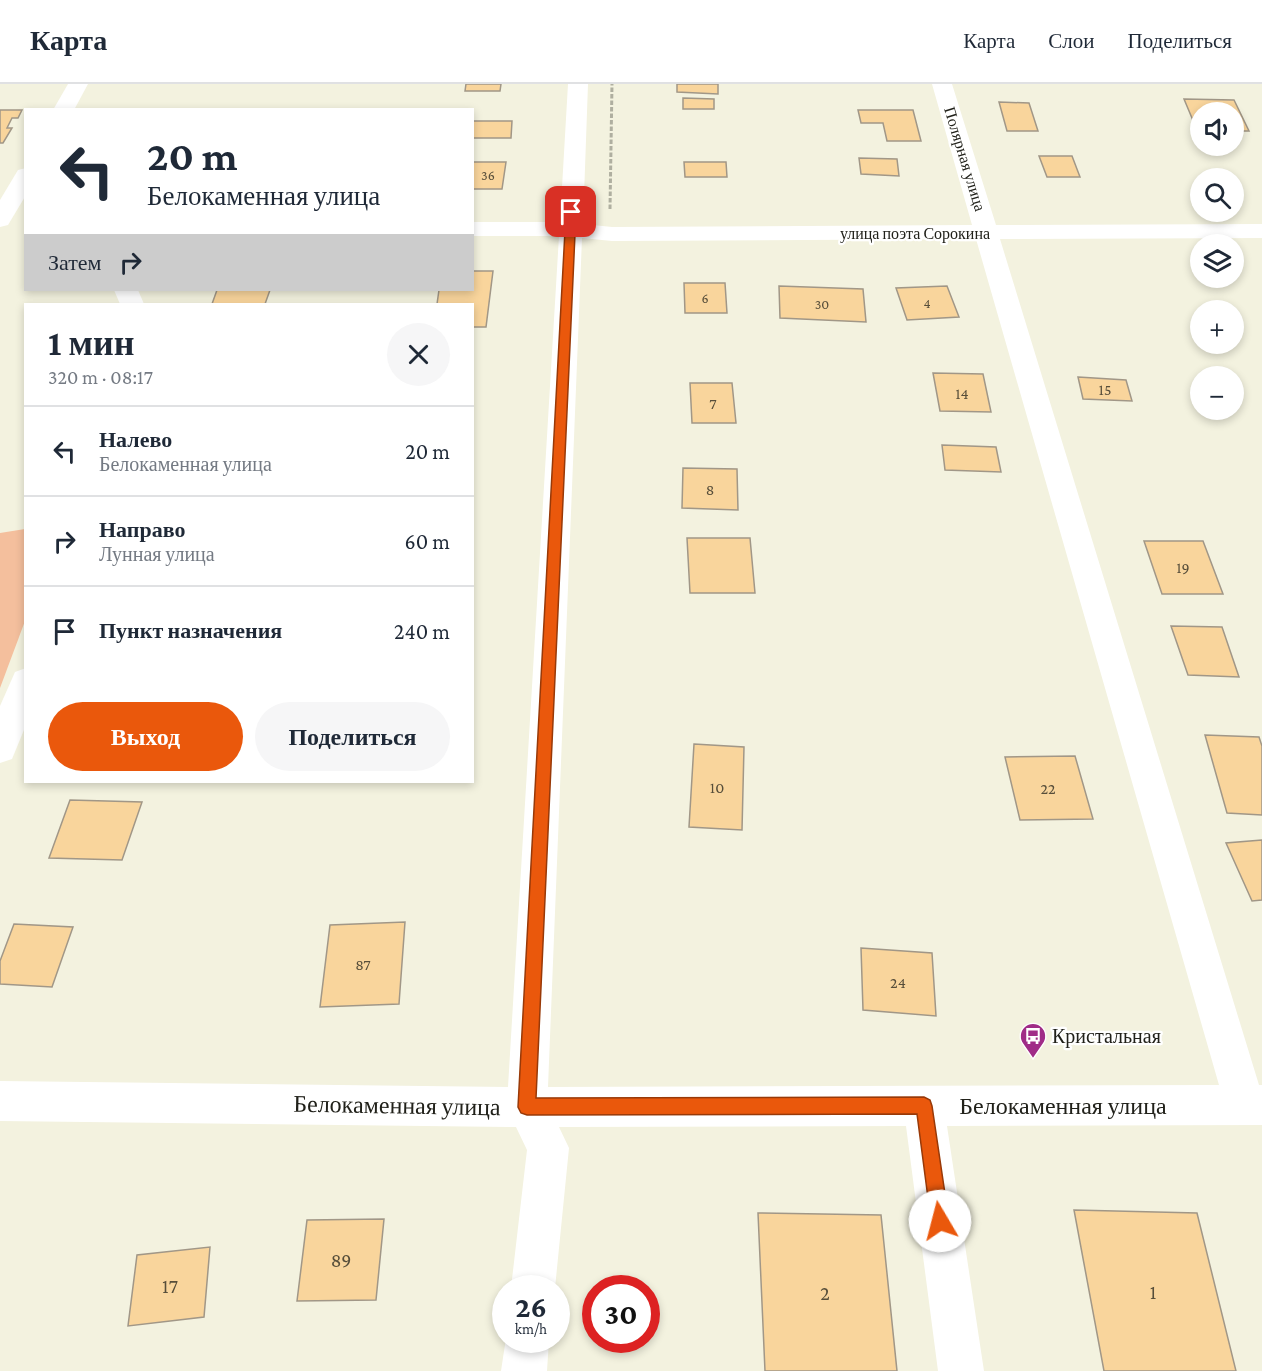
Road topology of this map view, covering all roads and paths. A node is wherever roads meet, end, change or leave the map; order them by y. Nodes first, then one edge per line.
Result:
1 (78, 84) edge
2 (578, 84) edge
3 (612, 84) edge
4 (942, 84) edge
5 (64, 108) edge
6 (24, 178) edge
7 (0, 220) edge
8 (474, 229) edge
9 (569, 229) junction
10 (1262, 231) edge
11 (988, 233) junction
12 (612, 234) junction
13 (24, 686) edge
14 (0, 749) edge
15 (0, 1101) edge
16 (1253, 1105) edge
17 (924, 1106) junction
18 (527, 1107) junction
19 (534, 1275) edge
20 (526, 1353) edge
21 (524, 1371) edge
22 (961, 1371) edge

1 - 5 street
2 - 9 street
3 - 12 path
4 - 11 street, Полярная улица
6 - 7 street
8 - 9 street, улица поэта Сорокина
9 - 12 street, улица поэта Сорокина
9 - 18 street
10 - 11 street, улица поэта Сорокина
11 - 12 street, улица поэта Сорокина
11 - 16 street, Полярная улица
13 - 14 street
15 - 18 street, Белокаменная улица
16 - 17 street, Белокаменная улица
17 - 18 street, Белокаменная улица
17 - 22 street
18 - 19 street
20 - 21 street

